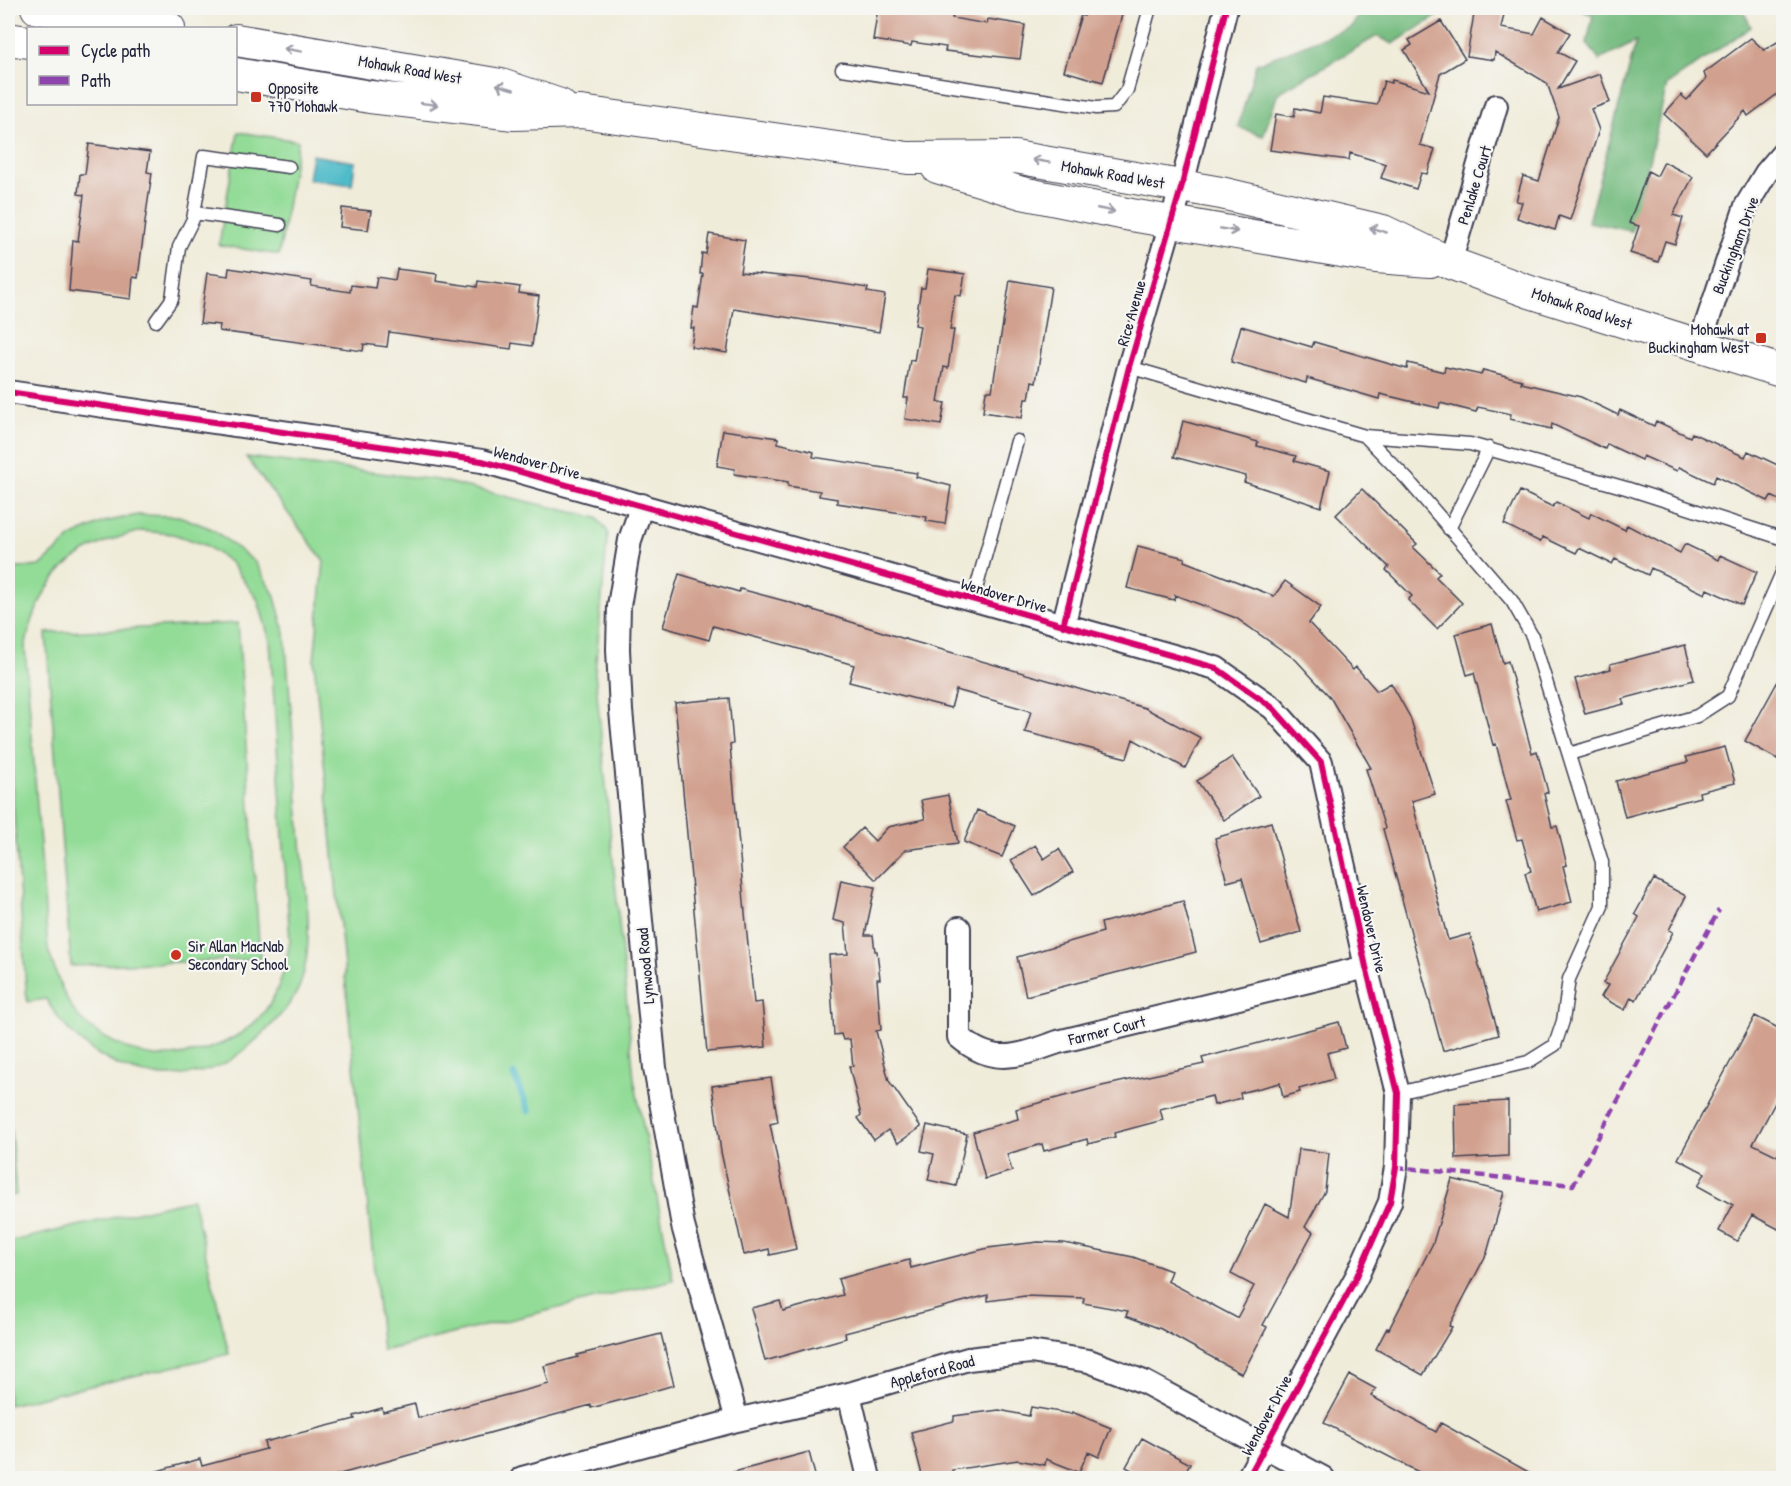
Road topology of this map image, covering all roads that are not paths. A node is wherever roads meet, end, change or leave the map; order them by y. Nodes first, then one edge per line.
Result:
1 (37, 8) edge
2 (1150, 8) edge
3 (1226, 8) edge
4 (162, 27) edge
5 (8, 39) edge
6 (237, 40) edge
7 (27, 42) edge
8 (343, 58) junction
9 (842, 69) dead end
10 (237, 74) edge
11 (304, 85) junction
12 (370, 97) junction
13 (1496, 106) dead end
14 (581, 112) junction
15 (1784, 152) edge
16 (908, 158) junction
17 (289, 167) dead end
18 (1182, 185) junction
19 (194, 213) junction
20 (1172, 221) junction
21 (280, 225) dead end
22 (1450, 263) junction
23 (156, 321) dead end
24 (1699, 346) junction
25 (1129, 367) junction
26 (1784, 372) edge
27 (8, 392) edge
28 (1365, 436) junction
29 (1017, 441) dead end
30 (1489, 448) junction
31 (642, 505) junction
32 (1449, 530) junction
33 (1784, 539) edge
34 (1784, 568) edge
35 (973, 600) junction
36 (1063, 626) junction
37 (1569, 754) junction
38 (959, 928) dead end
39 (1366, 968) junction
40 (1398, 1093) junction
41 (849, 1394) junction
42 (736, 1420) junction
43 (1264, 1447) junction
44 (522, 1479) edge
45 (869, 1479) edge
46 (1248, 1479) edge
47 (1323, 1479) edge

1 - 4 main road
2 - 9 lane
3 - 18 street, Rice Avenue
5 - 7 main road
8 -> 6 main road, Mohawk Road West
8 - 11 lane
8 - 12 lane
14 -> 8 main road, Mohawk Road West
10 - 11 main road, Mohawk Road West
11 - 12 main road, Mohawk Road West
12 -> 14 main road, Mohawk Road West
13 - 22 street, Penlake Court
14 - 16 main road, Mohawk Road West
15 - 24 street, Buckingham Drive
18 -> 16 main road, Mohawk Road West
16 -> 20 main road, Mohawk Road West
17 - 19 lane
18 - 20 street, Rice Avenue
22 -> 18 main road, Mohawk Road West
19 - 21 lane
19 - 23 lane
20 -> 22 main road, Mohawk Road West
20 - 25 street, Rice Avenue
22 - 24 main road, Mohawk Road West
24 - 26 main road, Mohawk Road West
25 - 28 lane
25 - 36 street, Rice Avenue
27 - 31 street, Wendover Drive
28 - 30 lane
28 - 32 lane
29 - 35 lane
30 - 32 lane
30 - 33 lane
31 - 35 street, Wendover Drive
31 - 42 street, Lynwood Road
32 - 37 lane
34 - 37 lane
35 - 36 street, Wendover Drive
36 - 39 street, Wendover Drive
37 - 40 lane
38 - 39 street, Farmer Court
39 - 40 street, Wendover Drive
40 - 43 street, Wendover Drive
41 - 42 street, Appleford Road
41 - 43 street, Appleford Road
41 - 45 street
42 - 44 street, Appleford Road
43 - 46 street, Wendover Drive
43 - 47 street, Appleford Road

